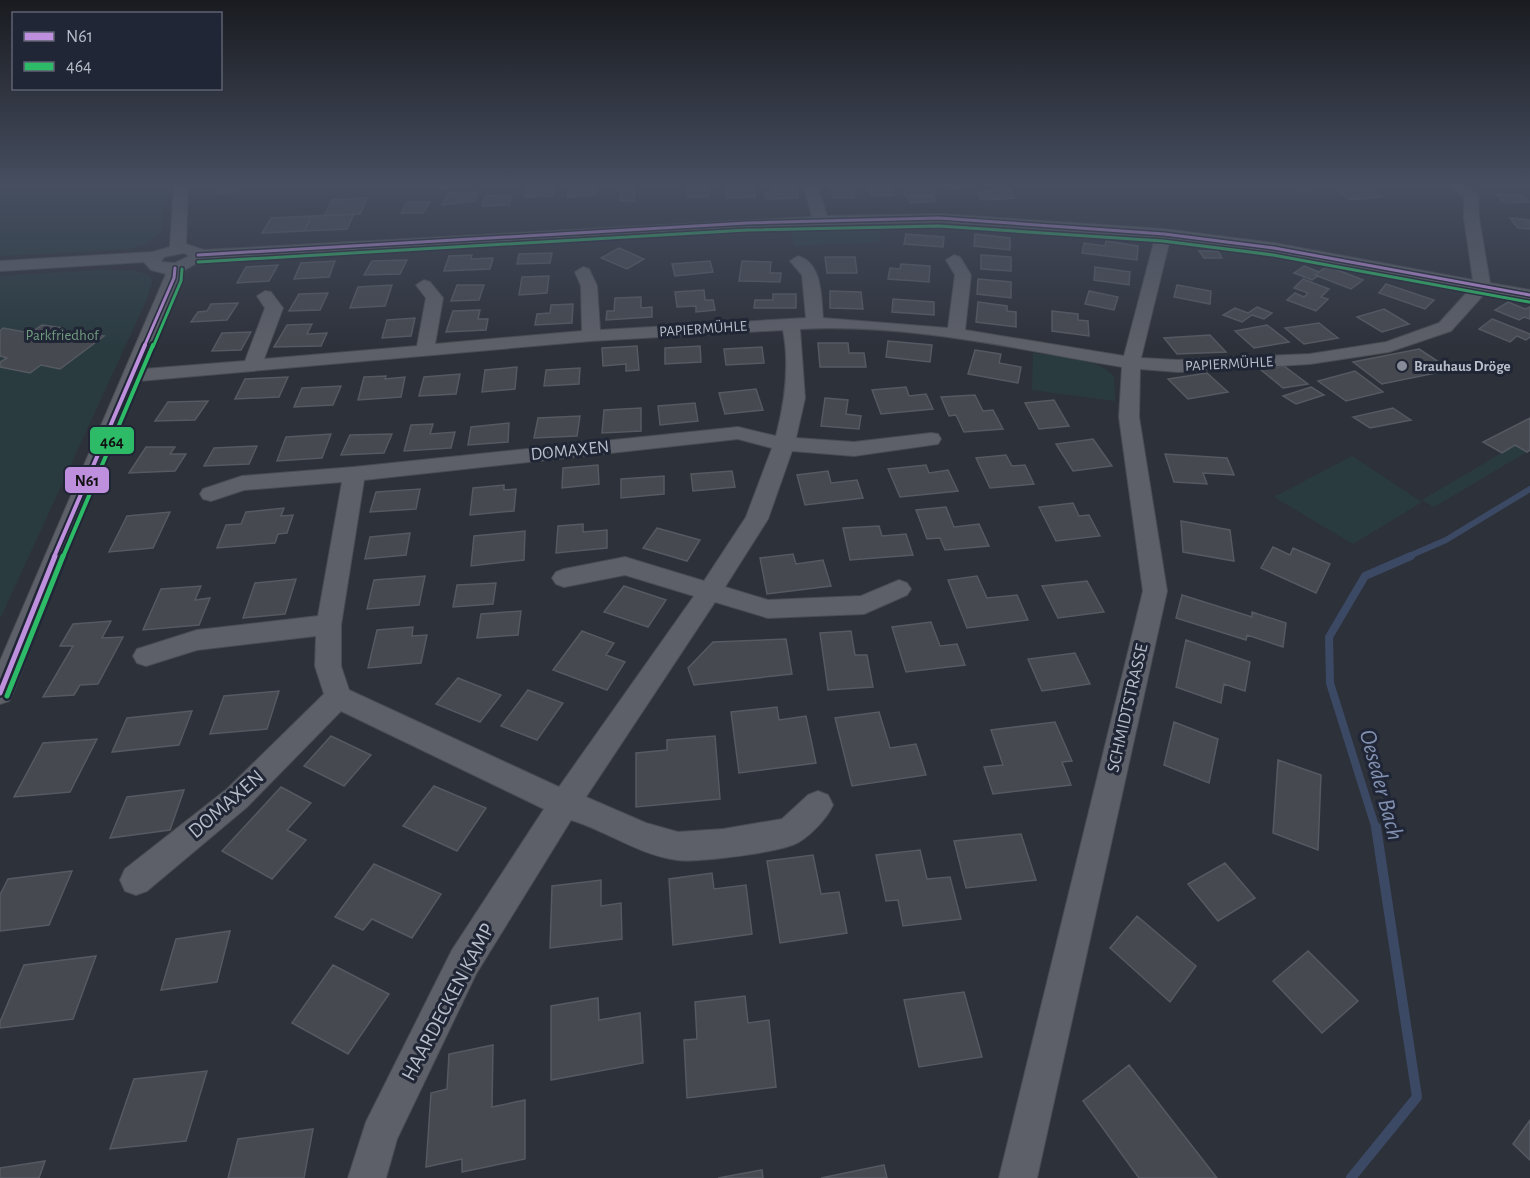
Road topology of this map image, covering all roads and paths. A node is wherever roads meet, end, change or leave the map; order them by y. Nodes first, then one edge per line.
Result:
1 (178, 238) edge
2 (492, 238) edge
3 (1163, 238) edge
4 (1195, 238) edge
5 (1477, 238) edge
6 (177, 258) junction
7 (954, 260) dead end
8 (798, 261) dead end
9 (0, 266) edge
10 (583, 272) dead end
11 (424, 285) dead end
12 (1482, 286) junction
13 (1530, 295) edge
14 (265, 296) dead end
15 (803, 323) junction
16 (956, 334) junction
17 (591, 336) junction
18 (425, 351) junction
19 (1131, 363) junction
20 (253, 364) junction
21 (131, 376) junction
22 (931, 439) dead end
23 (784, 444) junction
24 (354, 474) junction
25 (211, 494) dead end
26 (564, 578) dead end
27 (899, 589) dead end
28 (709, 591) junction
29 (329, 625) junction
30 (146, 656) dead end
31 (0, 693) edge
32 (338, 697) junction
33 (564, 804) junction
34 (818, 805) dead end
35 (136, 880) dead end
36 (367, 1178) edge
37 (1018, 1178) edge

1 - 6 street
2 - 6 street
3 - 19 street, SCHMIDTSTRASSE
4 - 12 street
5 - 12 street
6 - 9 street
6 - 21 street
7 - 16 street
8 - 15 street
10 - 17 street
11 - 18 street
12 - 13 street
12 - 19 street, PAPIERMÜHLE
14 - 20 street
15 - 16 street, PAPIERMÜHLE
15 - 17 street, PAPIERMÜHLE
15 - 23 street, HAARDECKEN KAMP
16 - 19 street, PAPIERMÜHLE
17 - 18 street, PAPIERMÜHLE
18 - 20 street, PAPIERMÜHLE
19 - 37 street, SCHMIDTSTRASSE
20 - 21 street, PAPIERMÜHLE
21 - 31 street
22 - 23 street
23 - 24 street, DOMAXEN
23 - 28 street, HAARDECKEN KAMP
24 - 25 street, DOMAXEN
24 - 29 street
26 - 28 street
27 - 28 street
28 - 33 street, HAARDECKEN KAMP
29 - 30 street
29 - 32 street
32 - 33 street
32 - 35 street, DOMAXEN
33 - 34 street
33 - 36 street, HAARDECKEN KAMP

